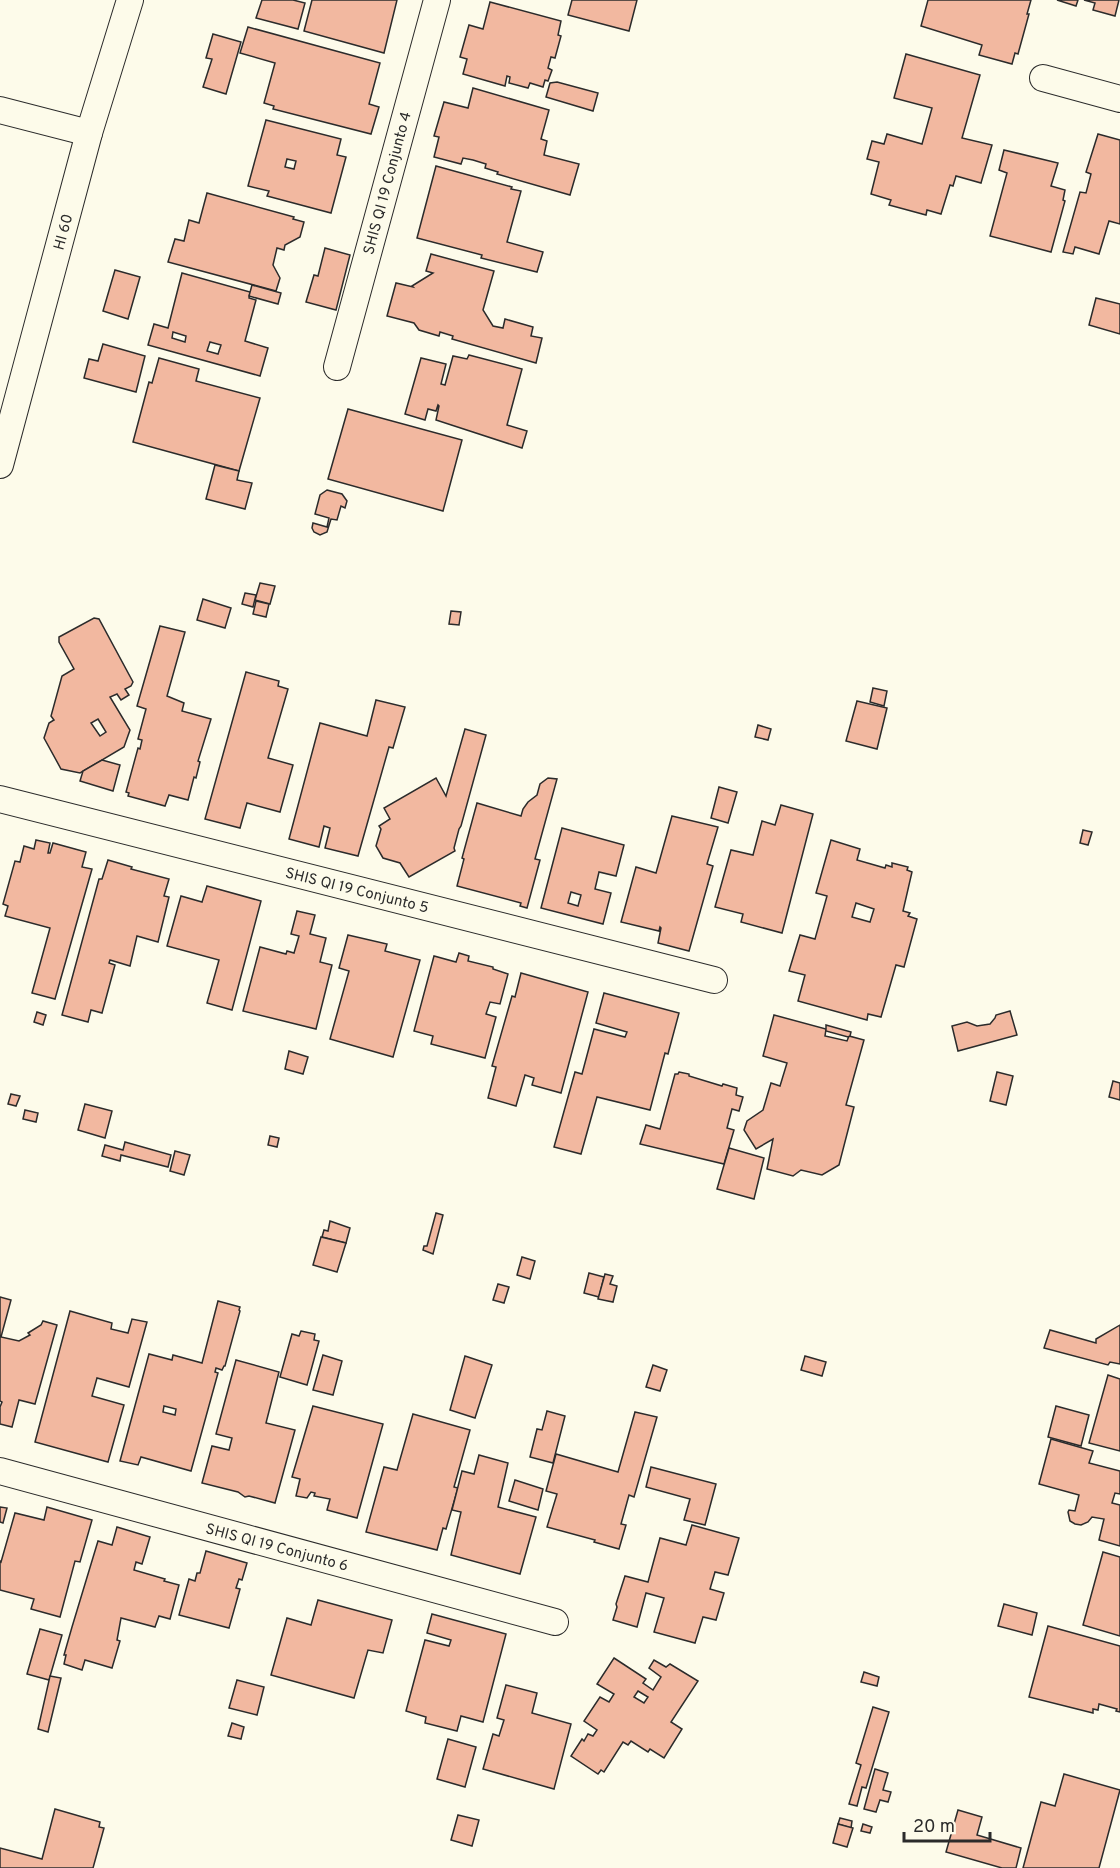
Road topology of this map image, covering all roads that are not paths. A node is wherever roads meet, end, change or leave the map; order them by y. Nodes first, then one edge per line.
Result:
1 (130, 0) edge
2 (437, 0) edge
3 (1043, 78) dead end
4 (1120, 99) edge
5 (0, 110) edge
6 (89, 133) junction
7 (337, 367) dead end
8 (0, 465) edge
9 (0, 799) edge
10 (714, 980) dead end
11 (0, 1471) edge
12 (555, 1622) dead end

1 - 6 street, HI 60
2 - 7 street, SHIS QI 19 Conjunto 4
3 - 4 street
5 - 6 street
6 - 8 street, HI 60
9 - 10 street, SHIS QI 19 Conjunto 5
11 - 12 street, SHIS QI 19 Conjunto 6

